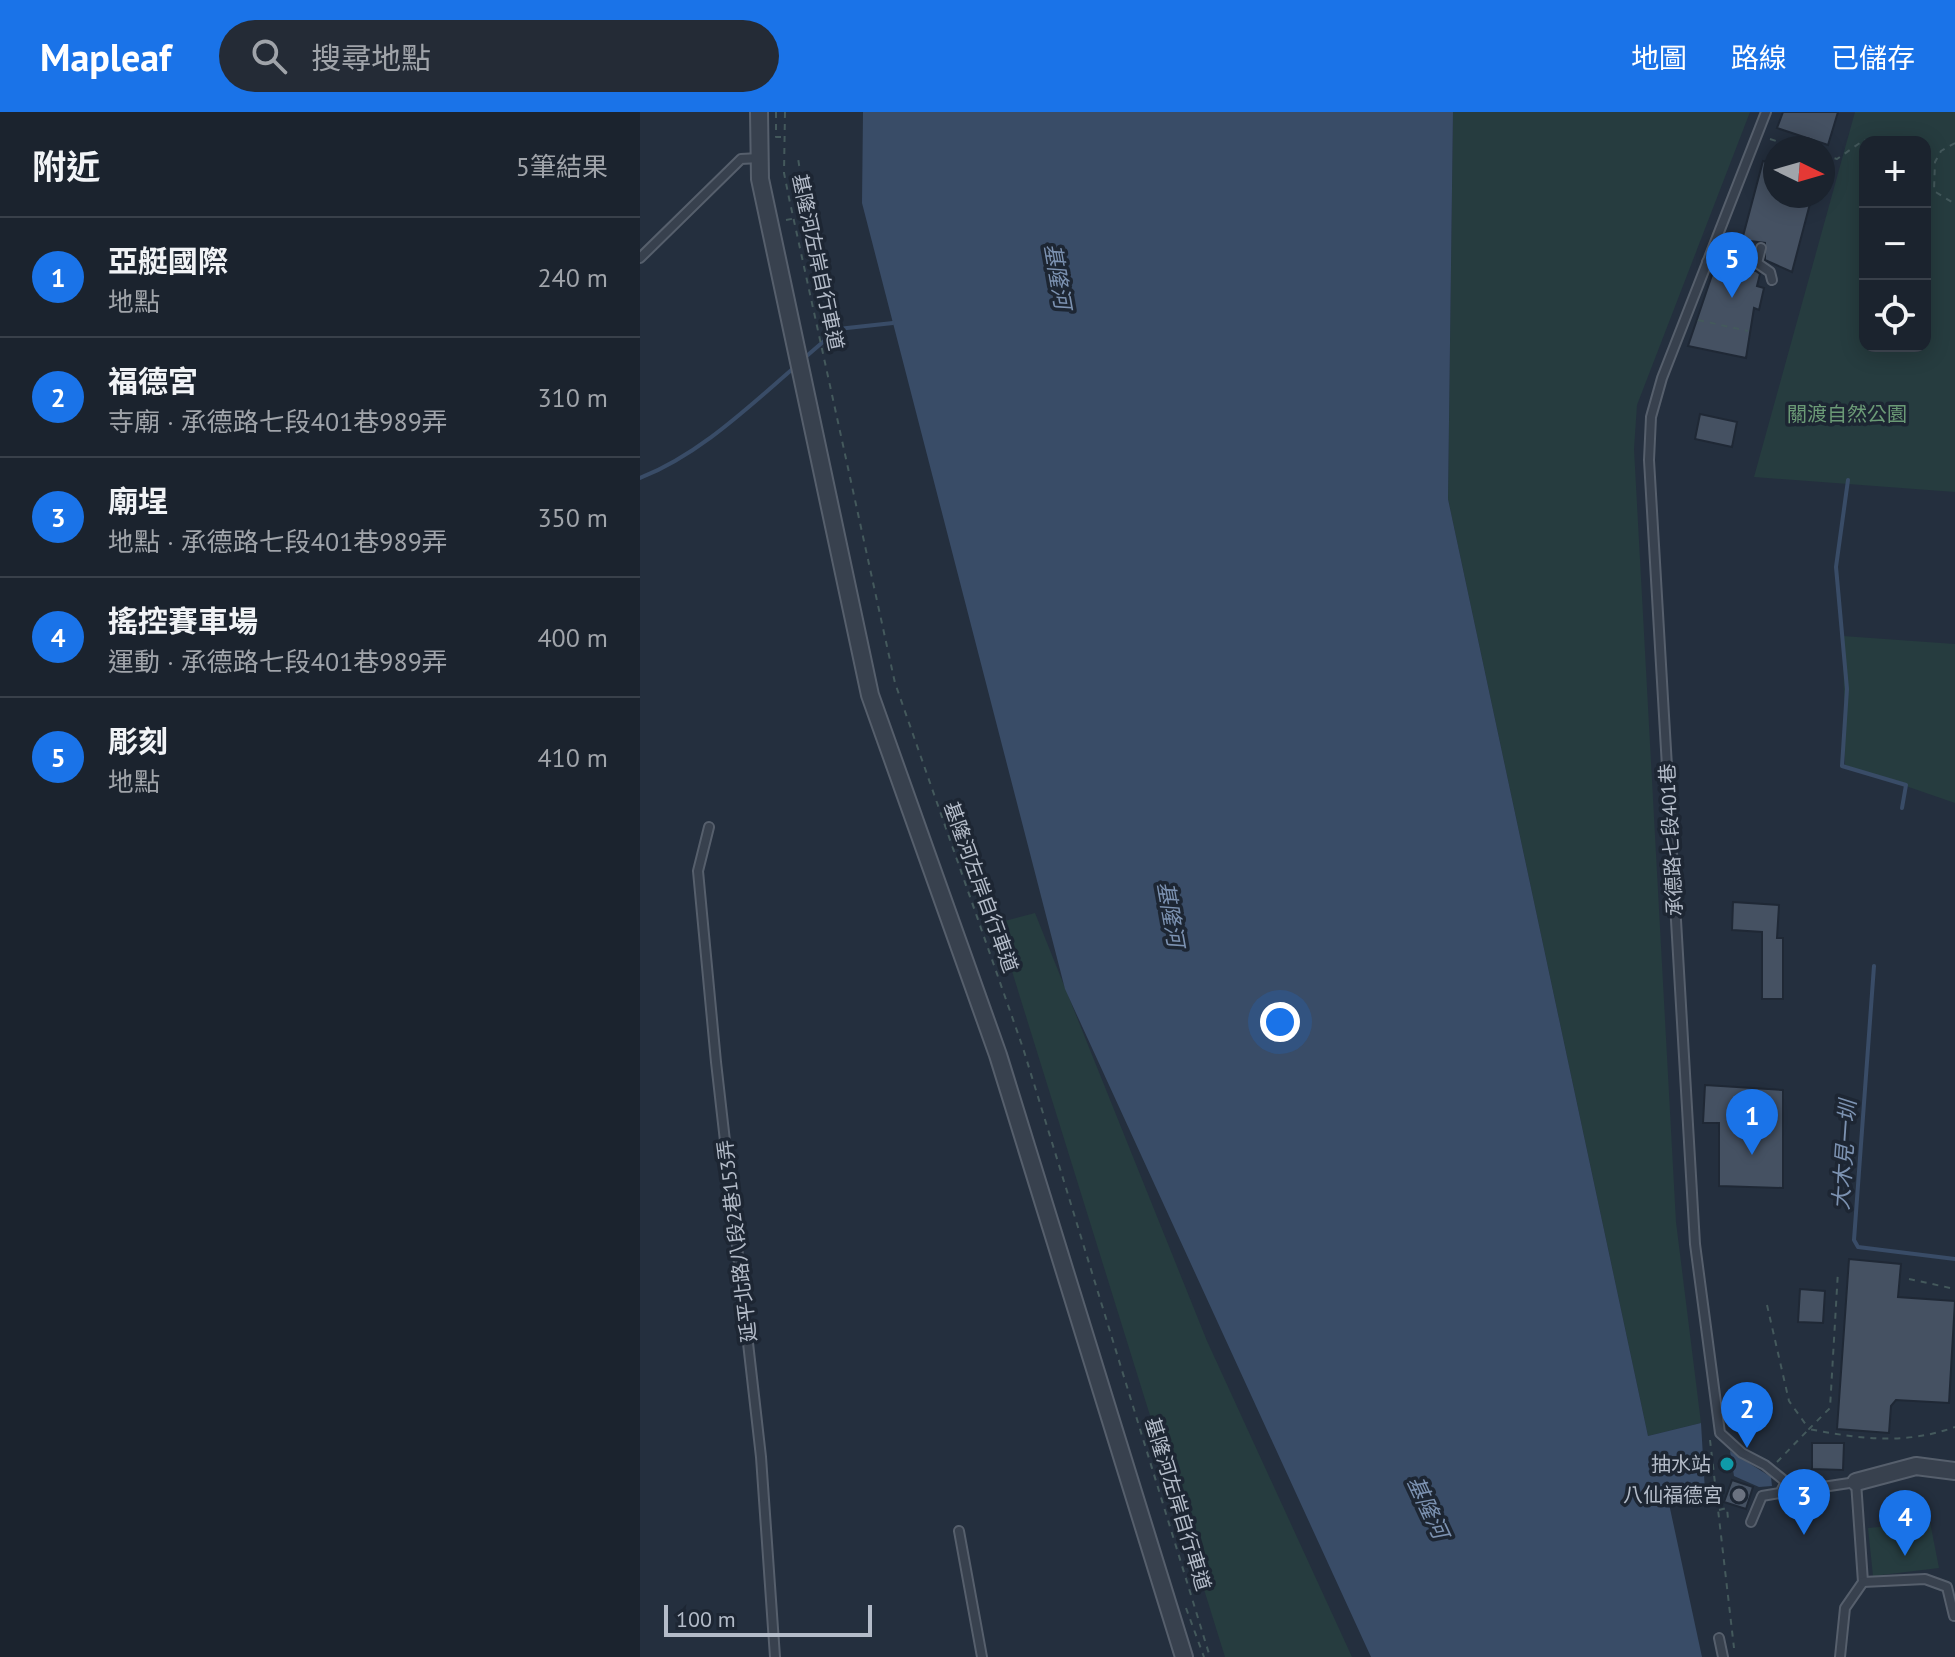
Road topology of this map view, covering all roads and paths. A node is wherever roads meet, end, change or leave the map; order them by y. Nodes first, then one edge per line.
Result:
1 (759, 112) edge
2 (776, 112) edge
3 (785, 112) edge
4 (1766, 112) edge
5 (1757, 134) junction
6 (1763, 136) edge
7 (784, 137) junction
8 (1955, 143) edge
9 (1859, 144) edge
10 (759, 158) junction
11 (798, 158) dead end
12 (1835, 158) edge
13 (1931, 161) edge
14 (1935, 162) junction
15 (1955, 204) edge
16 (793, 219) junction
17 (1761, 248) dead end
18 (640, 258) edge
19 (1707, 262) junction
20 (1757, 263) junction
21 (1772, 280) dead end
22 (1685, 317) junction
23 (1748, 331) dead end
24 (709, 827) dead end
25 (1838, 1271) dead end
26 (1909, 1279) dead end
27 (1955, 1289) edge
28 (1767, 1305) dead end
29 (1955, 1427) edge
30 (1809, 1429) junction
31 (1770, 1469) junction
32 (1955, 1471) edge
33 (1786, 1482) junction
34 (1856, 1482) junction
35 (1718, 1510) dead end
36 (1728, 1519) dead end
37 (1751, 1522) dead end
38 (959, 1531) dead end
39 (1863, 1582) junction
40 (1954, 1616) edge
41 (1719, 1638) dead end
42 (775, 1657) edge
43 (982, 1657) edge
44 (1184, 1657) edge
45 (1210, 1657) edge
46 (1723, 1657) edge
47 (1840, 1657) edge

1 - 10 street
2 - 7 path
3 - 7 path, 基隆河左岸自行車道
4 - 5 lane, 承德路七段401巷
5 - 6 path
5 - 19 lane, 承德路七段401巷
7 - 16 path, 基隆河左岸自行車道
8 - 14 path
9 - 12 path
10 - 18 lane
10 - 44 street
11 - 16 path
13 - 14 path
14 - 15 path
16 - 45 path, 基隆河左岸自行車道
17 - 20 lane
19 - 20 lane
19 - 22 lane, 承德路七段401巷
20 - 21 lane
22 - 23 path
22 - 31 lane, 承德路七段401巷
24 - 42 lane, 延平北路八段2巷153弄
25 - 30 path
26 - 27 path
28 - 30 path
29 - 30 path
30 - 31 path
31 - 33 lane, 承德路七段401巷
32 - 34 street
33 - 34 lane
33 - 37 lane
34 - 39 lane
35 - 36 path
38 - 43 lane
39 - 40 lane
39 - 47 lane
41 - 46 lane

